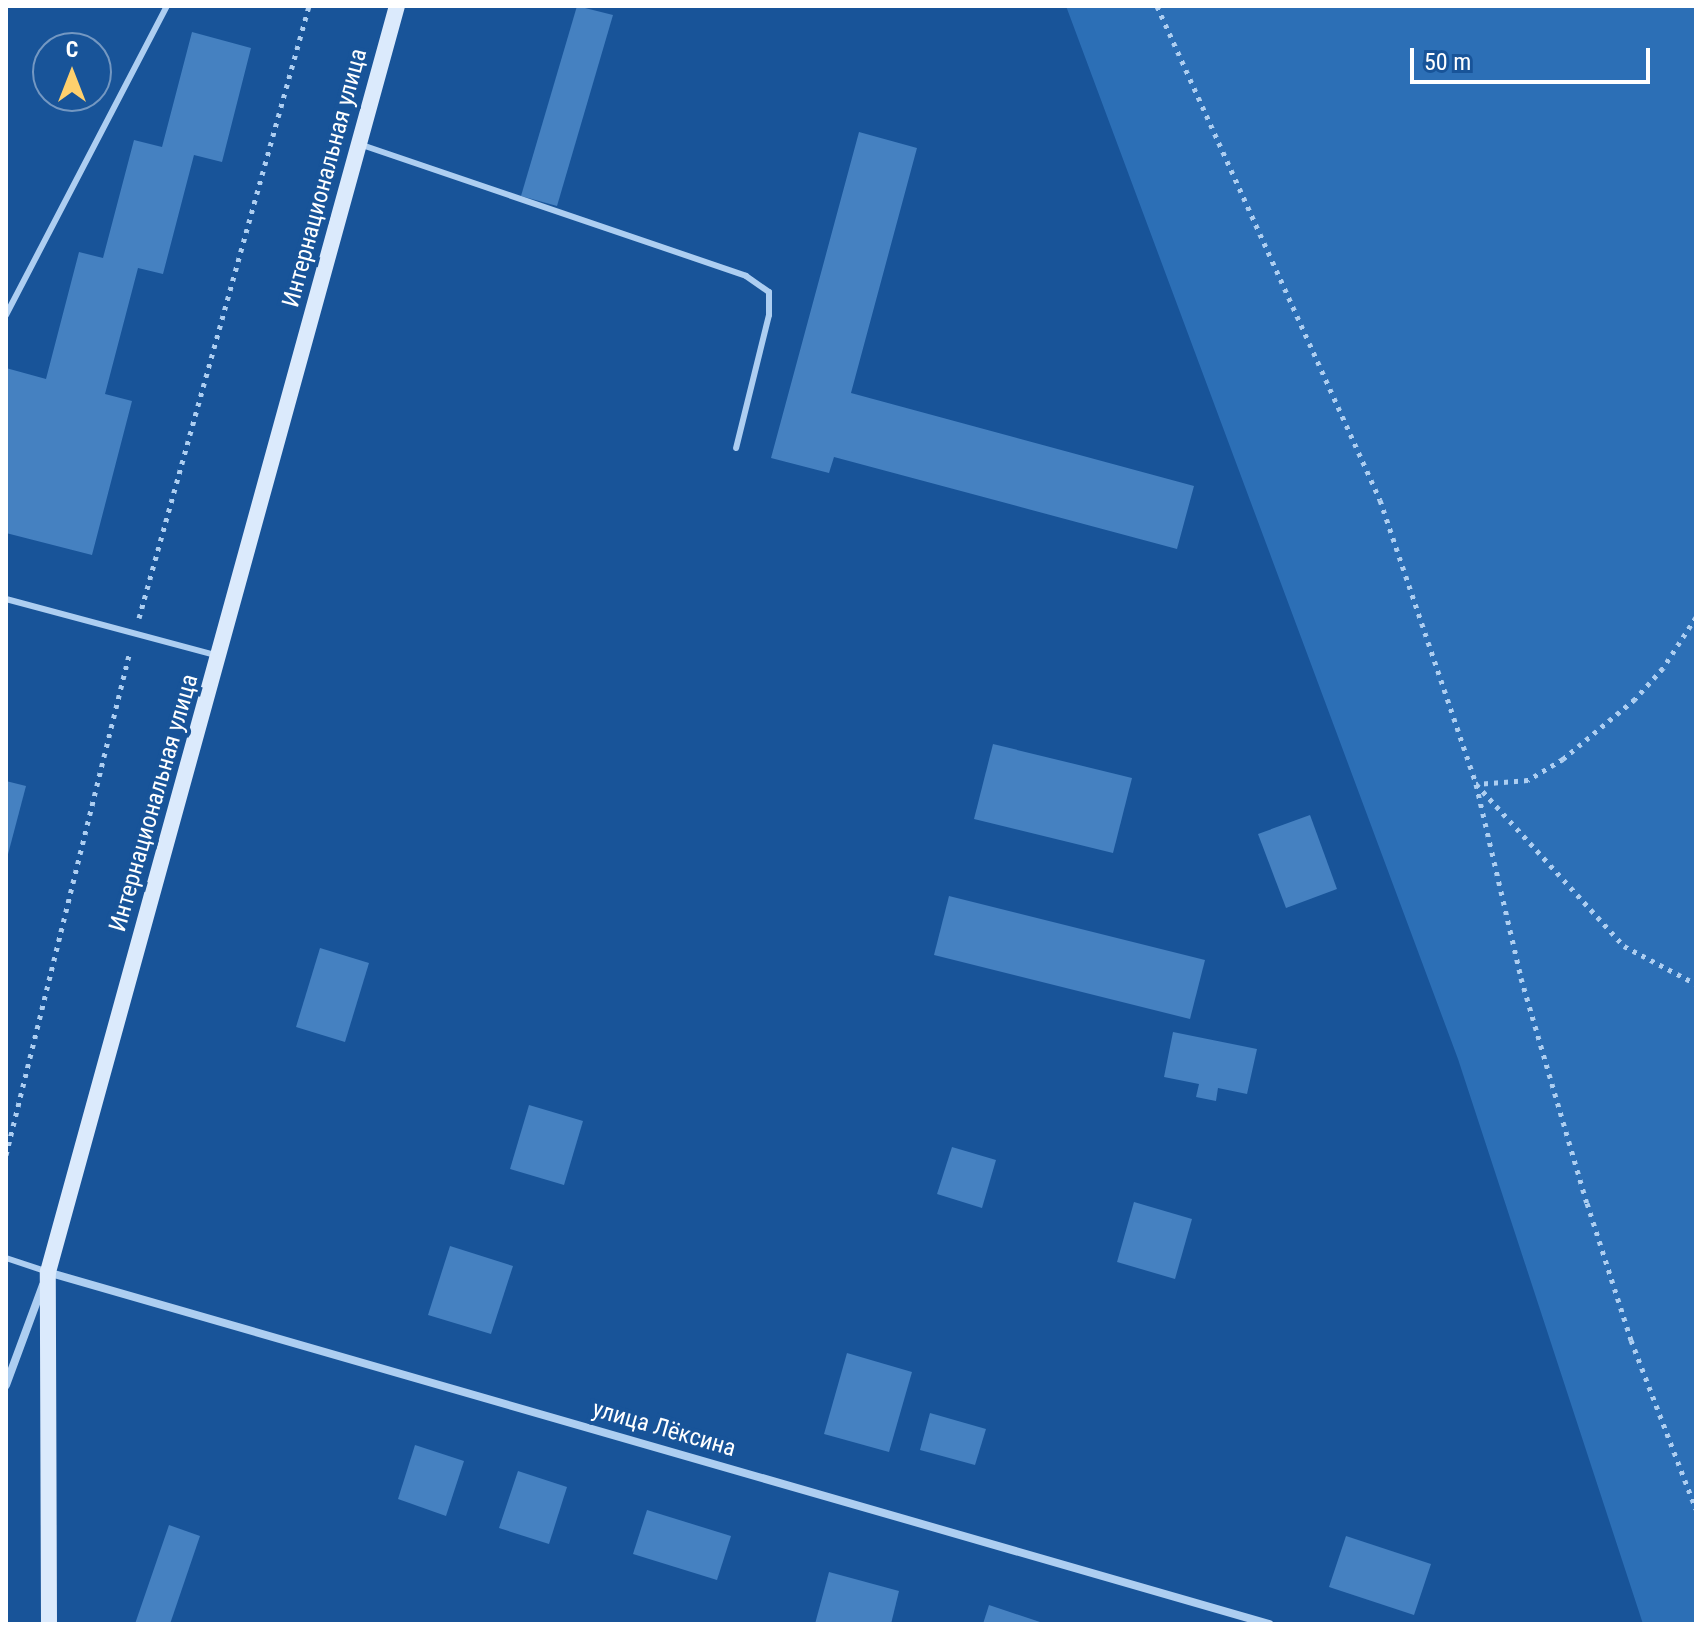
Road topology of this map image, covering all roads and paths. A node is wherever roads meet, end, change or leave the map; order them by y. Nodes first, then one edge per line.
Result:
1 (167, 6) edge
2 (309, 6) edge
3 (1157, 6) edge
4 (394, 7) edge
5 (359, 144) junction
6 (6, 315) edge
7 (736, 448) dead end
8 (6, 599) edge
9 (1696, 617) edge
10 (135, 633) junction
11 (220, 656) junction
12 (1476, 784) junction
13 (1696, 984) edge
14 (6, 1155) edge
15 (6, 1258) edge
16 (48, 1272) junction
17 (6, 1385) edge
18 (1696, 1509) edge
19 (49, 1624) edge
20 (1269, 1624) edge

1 - 6 lane
2 - 10 path
3 - 12 path
4 - 5 street, Интернациональная улица
5 - 7 lane
5 - 11 street, Интернациональная улица
8 - 10 lane
9 - 12 path
10 - 11 lane
10 - 14 path
11 - 16 street, Интернациональная улица
12 - 13 path
12 - 18 path
15 - 16 lane
16 - 17 street
16 - 19 street, Интернациональная улица
16 - 20 street, улица Лёксина

